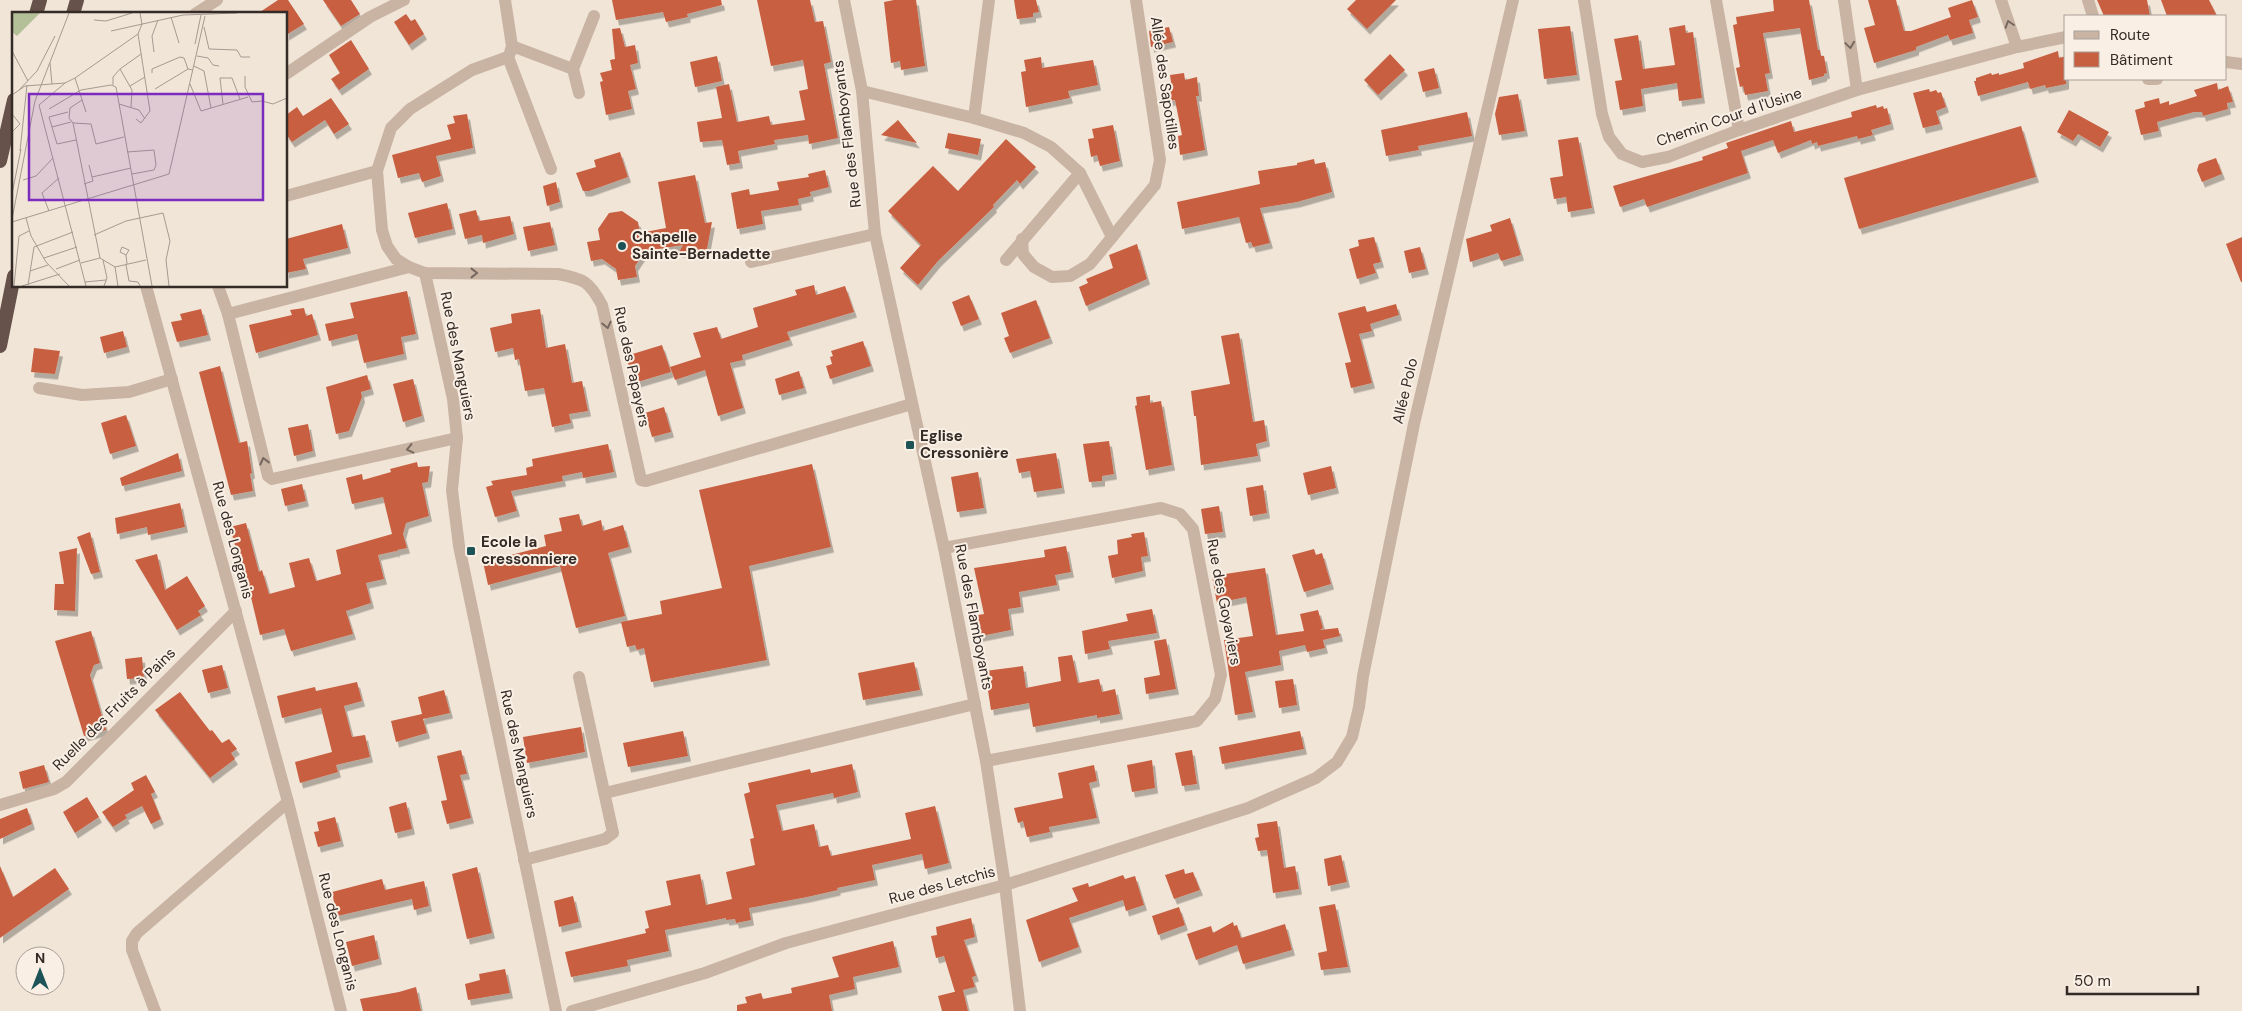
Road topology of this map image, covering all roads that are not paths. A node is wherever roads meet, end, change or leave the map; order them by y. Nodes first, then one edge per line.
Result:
1 (216, 0) edge
2 (404, 0) edge
3 (505, 0) edge
4 (844, 0) edge
5 (989, 0) edge
6 (1136, 0) edge
7 (1513, 0) edge
8 (1584, 0) edge
9 (1716, 0) edge
10 (1844, 0) edge
11 (2001, 0) edge
12 (2088, 0) edge
13 (199, 12) edge
14 (2093, 15) edge
15 (594, 16) dead end
16 (2064, 37) edge
17 (2017, 47) junction
18 (510, 52) junction
19 (2227, 62) edge
20 (2242, 64) edge
21 (573, 69) junction
22 (288, 73) edge
23 (1857, 90) junction
24 (862, 91) junction
25 (579, 93) dead end
26 (12, 109) edge
27 (974, 118) junction
28 (1739, 130) junction
29 (0, 161) edge
30 (551, 169) dead end
31 (377, 171) junction
32 (1080, 173) junction
33 (288, 195) edge
34 (875, 234) junction
35 (1112, 237) junction
36 (1022, 240) junction
37 (1006, 260) dead end
38 (751, 262) dead end
39 (409, 267) junction
40 (425, 273) junction
41 (12, 286) edge
42 (147, 288) edge
43 (219, 288) edge
44 (228, 314) junction
45 (0, 346) edge
46 (172, 379) junction
47 (39, 388) dead end
48 (912, 404) junction
49 (457, 438) junction
50 (944, 548) junction
51 (236, 611) junction
52 (579, 677) dead end
53 (975, 704) junction
54 (986, 761) junction
55 (1316, 778) joint
56 (605, 793) junction
57 (288, 802) junction
58 (0, 805) edge
59 (524, 860) junction
60 (1004, 885) junction
61 (155, 1011) edge
62 (341, 1011) edge
63 (556, 1011) edge
64 (572, 1011) edge
65 (1020, 1011) edge

1 - 13 street
2 - 22 street
3 - 18 street
4 - 24 street, Rue des Flamboyants
5 - 27 street
6 - 35 street, Allée des Sapotilles
7 - 55 street, Allée Polo
8 - 28 street, Chemin Cour d l'Usine
9 - 28 street
10 -> 23 street
17 -> 11 street
12 - 14 street
15 - 21 street
16 - 17 street, Chemin Cour d l'Usine
17 - 23 street, Chemin Cour d l'Usine
18 - 21 street
18 - 30 street
18 - 31 street
19 - 20 street
21 - 25 street
23 - 28 street, Chemin Cour d l'Usine
24 - 27 street
24 - 34 street, Rue des Flamboyants
26 - 29 highway
27 - 32 street
31 - 33 street
31 - 39 street
32 - 35 street
32 - 36 street
34 - 38 street
34 - 48 street, Rue des Flamboyants
35 - 36 street, Allée des Sapotilles
36 - 37 street
39 - 40 street
39 - 44 street
40 -> 48 street, Rue des Papayers
40 - 49 street, Rue des Manguiers
41 - 45 highway
42 - 46 street, Rue des Longanis
43 - 44 street
49 -> 44 street
46 - 47 street
46 - 51 street, Rue des Longanis
48 - 50 street, Rue des Flamboyants
49 - 59 street, Rue des Manguiers
50 - 53 street, Rue des Flamboyants
50 - 54 street, Rue des Goyaviers
51 - 57 street, Rue des Longanis
51 - 58 street, Ruelle des Fruits à Pains
52 - 56 street
53 - 54 street, Rue des Flamboyants
53 - 56 street
54 - 60 street, Rue des Flamboyants
55 - 60 street, Rue des Letchis
56 - 59 street
57 - 61 street
57 - 62 street, Rue des Longanis
59 - 63 street, Rue des Manguiers
60 - 64 street, Rue des Letchis
60 - 65 street, Rue des Flamboyants

